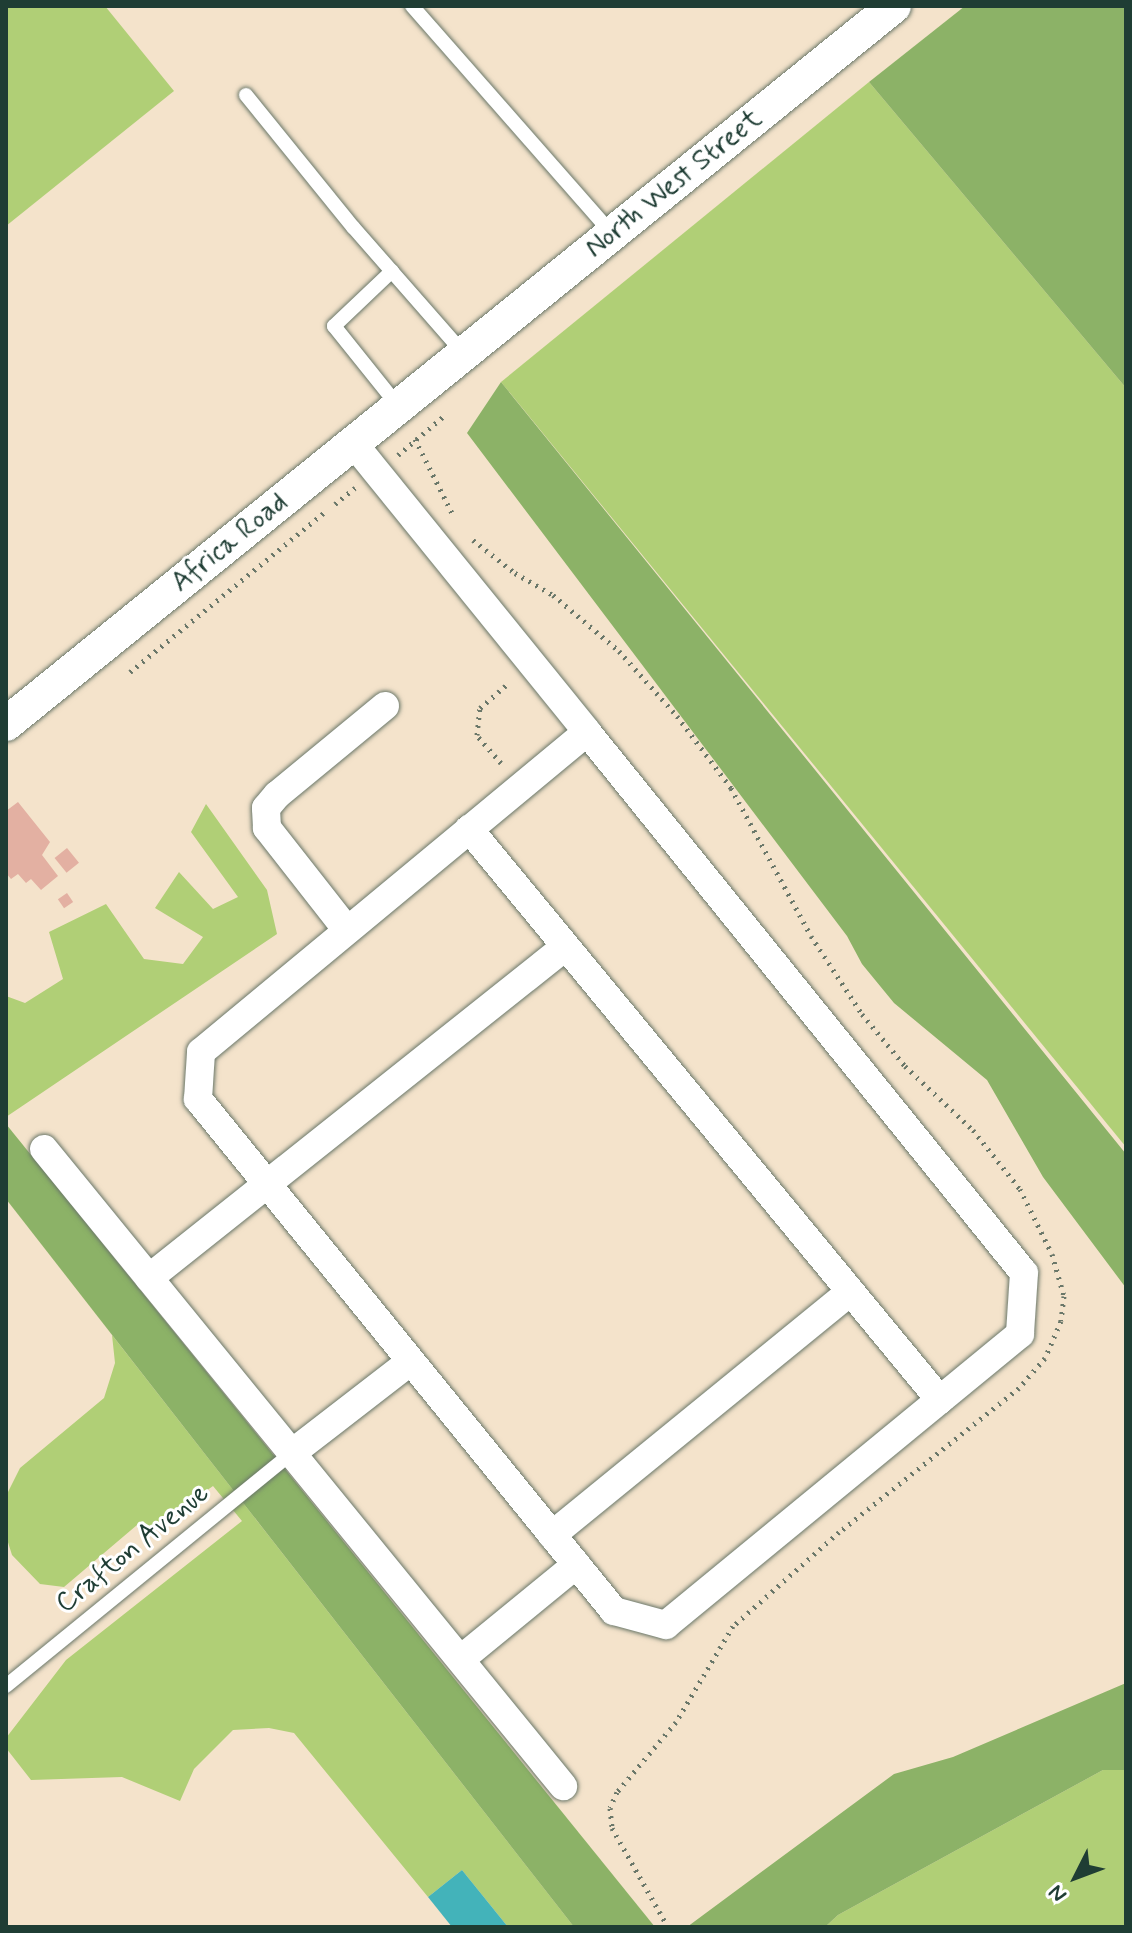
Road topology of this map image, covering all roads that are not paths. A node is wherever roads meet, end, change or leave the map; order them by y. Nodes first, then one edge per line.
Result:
1 (412, 6) edge
2 (894, 6) edge
3 (246, 95) dead end
4 (613, 235) junction
5 (392, 271) junction
6 (460, 358) junction
7 (399, 407) junction
8 (354, 444) junction
9 (385, 706) dead end
10 (6, 724) edge
11 (587, 732) junction
12 (469, 829) junction
13 (347, 930) junction
14 (565, 947) junction
15 (44, 1149) dead end
16 (267, 1184) junction
17 (149, 1278) junction
18 (850, 1292) junction
19 (411, 1361) junction
20 (940, 1400) junction
21 (292, 1453) junction
22 (552, 1535) junction
23 (576, 1565) junction
24 (461, 1659) junction
25 (6, 1686) edge
26 (563, 1786) dead end

1 - 4 lane
2 - 4 street, North West Street
3 - 5 lane
4 - 6 street, North West Street
5 - 6 lane
5 - 7 lane
6 - 7 street, Africa Road
7 - 8 street, Africa Road
8 - 10 street, Africa Road
8 - 11 street
9 - 13 street
11 - 12 street
11 - 20 street
12 - 13 street
12 - 14 street
13 - 16 street
14 - 16 street
14 - 18 street
15 - 17 street
16 - 17 street
16 - 19 street
17 - 21 street
18 - 20 street
18 - 22 street
19 - 21 street
19 - 22 street
20 - 23 street
21 - 24 street
21 - 25 lane, Crafton Avenue
22 - 23 street
23 - 24 street
24 - 26 street

